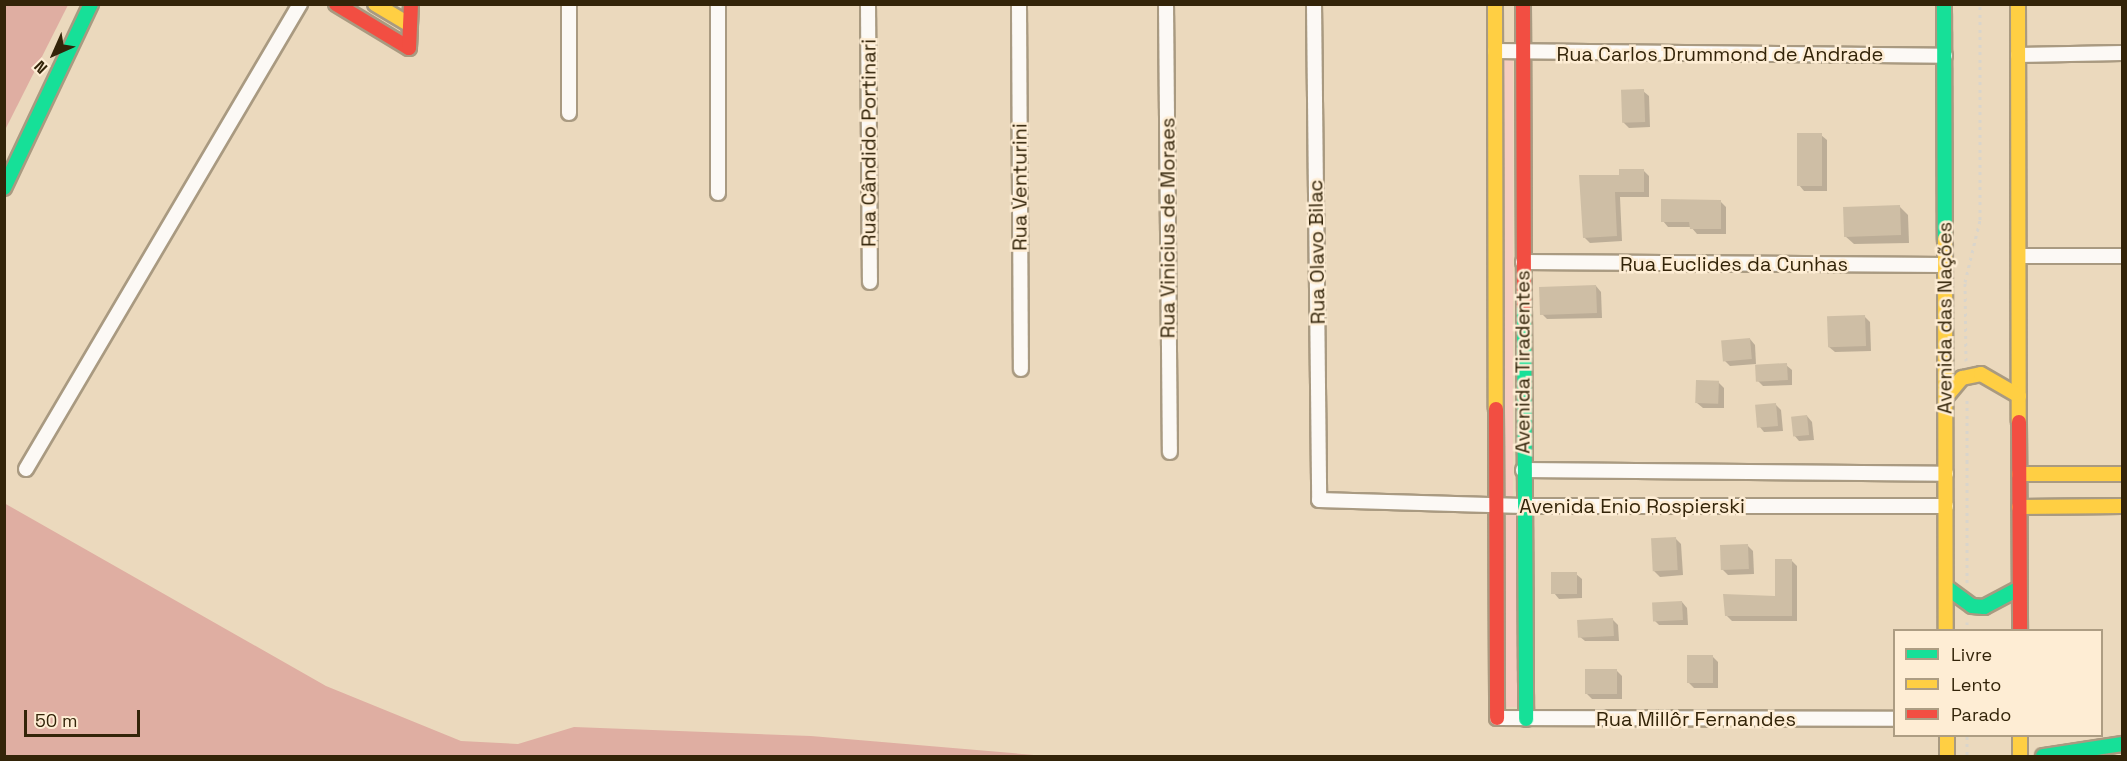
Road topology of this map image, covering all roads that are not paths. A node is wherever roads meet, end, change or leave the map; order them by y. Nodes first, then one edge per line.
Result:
1 (91, 4) edge
2 (300, 4) edge
3 (336, 4) edge
4 (375, 4) edge
5 (411, 4) edge
6 (569, 4) edge
7 (718, 4) edge
8 (868, 4) edge
9 (1019, 4) edge
10 (1166, 4) edge
11 (1314, 4) edge
12 (1495, 4) edge
13 (1523, 4) edge
14 (1944, 4) edge
15 (2018, 4) edge
16 (410, 25) junction
17 (1495, 51) junction
18 (1523, 53) junction
19 (2122, 54) edge
20 (2018, 55) junction
21 (1945, 56) junction
22 (569, 113) dead end
23 (4, 188) edge
24 (718, 193) dead end
25 (2019, 256) junction
26 (2122, 256) edge
27 (1523, 262) junction
28 (1945, 266) junction
29 (870, 282) dead end
30 (1021, 369) dead end
31 (2019, 396) junction
32 (1946, 397) junction
33 (1170, 452) dead end
34 (26, 469) dead end
35 (1523, 470) junction
36 (1946, 474) junction
37 (2019, 474) junction
38 (2122, 474) edge
39 (1319, 500) joint
40 (1496, 505) junction
41 (1523, 506) junction
42 (1946, 506) junction
43 (2122, 506) edge
44 (2019, 507) junction
45 (1946, 587) junction
46 (2019, 588) junction
47 (1946, 629) edge
48 (2019, 629) edge
49 (1497, 718) joint
50 (1893, 718) edge
51 (1526, 719) junction
52 (1947, 737) edge
53 (2020, 737) edge
54 (2122, 744) edge
55 (1947, 756) edge
56 (2020, 756) edge
57 (2043, 756) edge

1 - 23 street
2 - 34 street
3 - 16 street
4 - 16 street
5 - 16 street
6 - 22 street
7 - 24 street
8 - 29 street, Rua Cândido Portinari
9 - 30 street, Rua Venturini
10 - 33 street, Rua Vinicius de Moraes
11 - 39 street, Rua Olavo Bilac
12 - 17 street, Avenida Tiradentes
13 - 18 street, Avenida Tiradentes
14 - 21 street, Avenida das Nações
15 - 20 street
17 - 18 street, Rua Carlos Drummond de Andrade
17 - 40 street, Avenida Tiradentes
18 - 21 street, Rua Carlos Drummond de Andrade
18 - 27 street, Avenida Tiradentes
19 - 20 street
20 - 25 street
21 - 28 street, Avenida das Nações
25 - 26 street
25 - 31 street
27 - 28 street, Rua Euclides da Cunhas
27 - 35 street, Avenida Tiradentes
28 - 32 street, Avenida das Nações
31 - 32 street
31 - 37 street
32 - 36 street, Avenida das Nações
35 - 36 street, Avenida Enio Rospierski
35 - 41 street, Avenida Tiradentes
36 - 42 street, Avenida das Nações
37 - 38 street
37 - 44 street
39 - 40 street, Avenida Enio Rospierski
40 - 41 street, Avenida Enio Rospierski
40 - 49 street, Avenida Tiradentes
41 - 42 street, Avenida Enio Rospierski
41 - 51 street, Avenida Tiradentes
42 - 45 street, Avenida das Nações
43 - 44 street
44 - 46 street
45 - 46 street
45 - 47 street, Avenida das Nações
46 - 48 street
49 - 51 street, Rua Millôr Fernandes
50 - 51 street, Rua Millôr Fernandes
52 - 55 street
53 - 56 street
54 - 57 street

